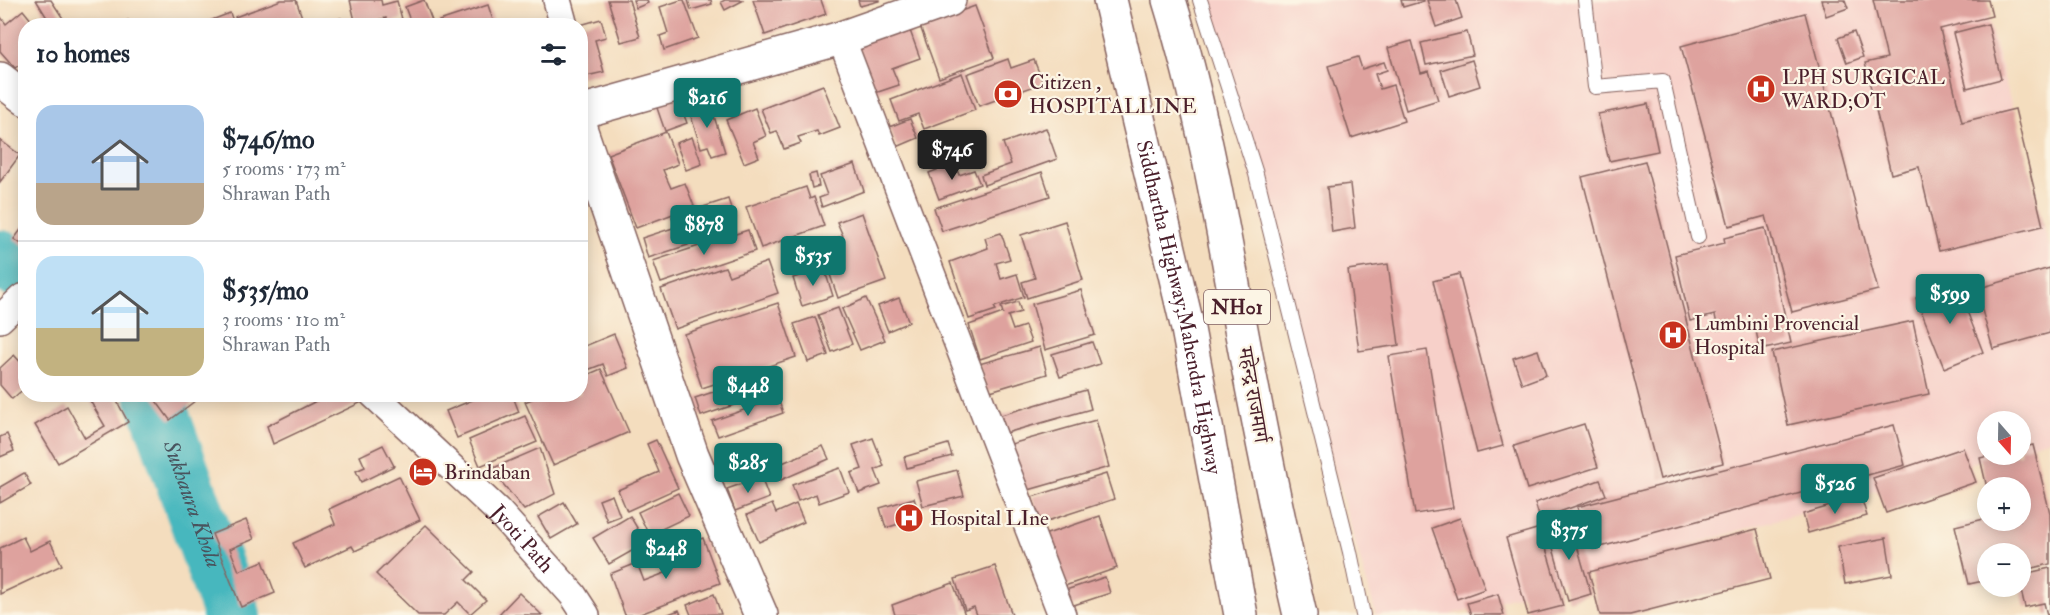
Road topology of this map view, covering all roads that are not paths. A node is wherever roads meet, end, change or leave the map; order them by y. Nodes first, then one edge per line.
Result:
1 (557, 0) edge
2 (949, 0) edge
3 (1110, 0) edge
4 (1169, 0) edge
5 (1200, 0) edge
6 (1585, 0) edge
7 (562, 18) edge
8 (841, 38) junction
9 (0, 79) edge
10 (18, 93) edge
11 (588, 110) edge
12 (588, 150) edge
13 (1698, 237) dead end
14 (18, 302) edge
15 (0, 319) edge
16 (382, 402) edge
17 (586, 615) edge
18 (761, 615) edge
19 (1062, 615) edge
20 (1241, 615) edge
21 (1300, 615) edge
22 (1363, 615) edge

1 - 7 street
2 - 8 main road
3 - 20 main road, Siddhartha Highway;Mahendra Highway / NH01
4 - 21 main road, महेन्द्र राजमार्ग / NH01
5 - 22 lane
6 - 13 lane
8 - 11 main road
8 - 19 street
9 - 10 main road
12 - 18 main road
14 - 15 street
16 - 17 street, Jyoti Path

